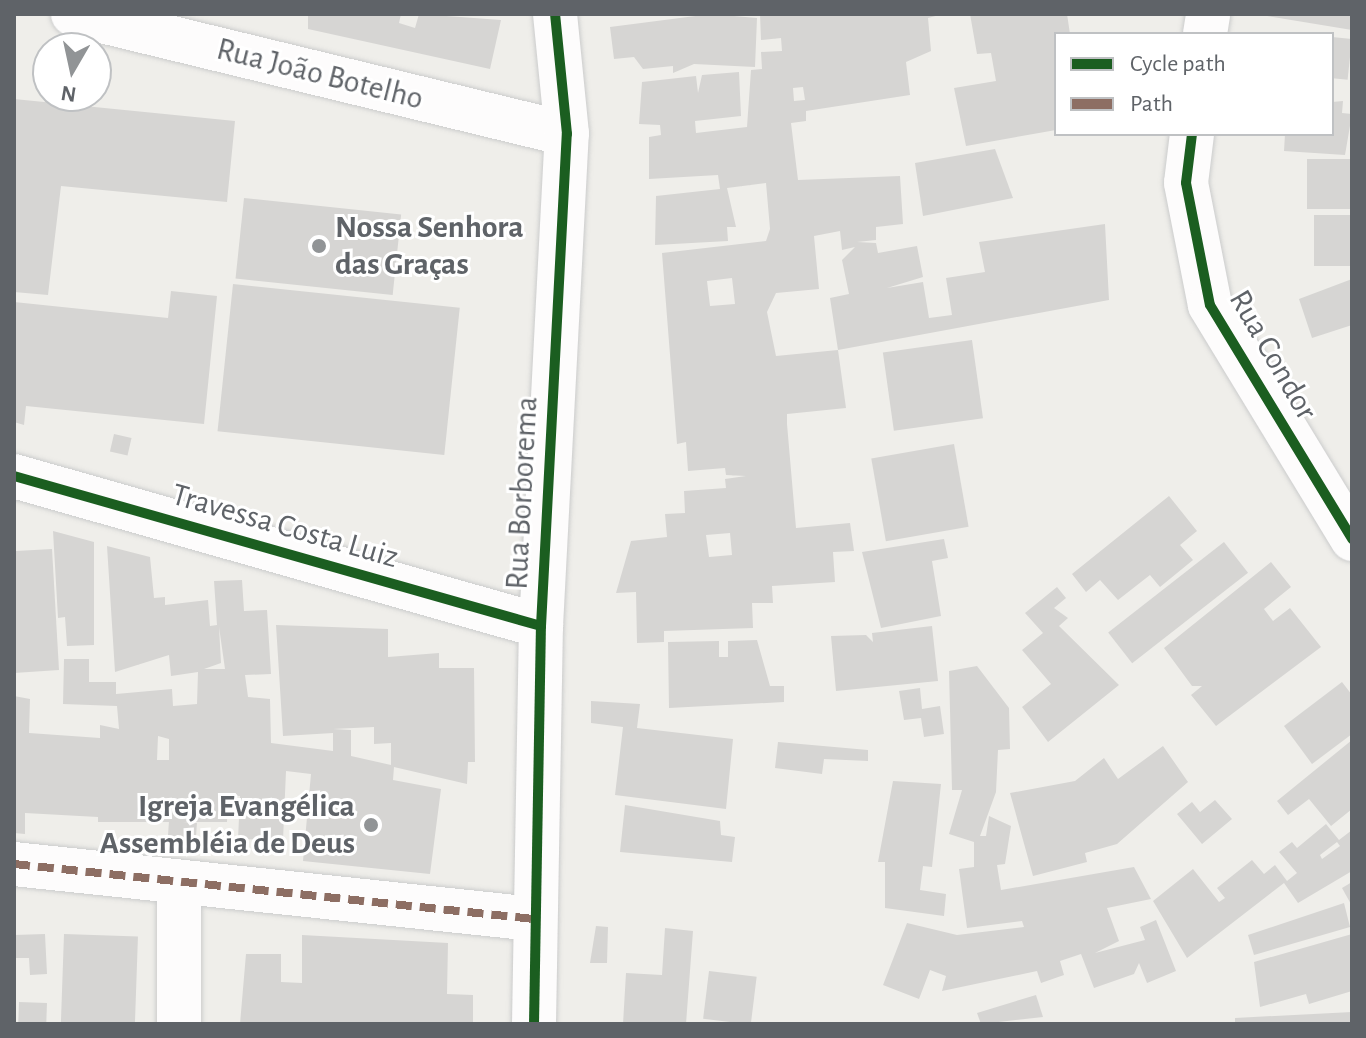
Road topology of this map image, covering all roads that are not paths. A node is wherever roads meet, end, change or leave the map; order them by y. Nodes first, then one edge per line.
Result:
1 (73, 14) edge
2 (555, 14) edge
3 (567, 134) junction
4 (1192, 136) edge
5 (14, 476) edge
6 (1352, 539) edge
7 (541, 626) junction
8 (14, 864) edge
9 (179, 885) junction
10 (534, 919) junction
11 (179, 1024) edge
12 (534, 1024) edge

1 - 3 street, Rua João Botelho
2 - 3 street, Rua Borborema
3 - 7 street, Rua Borborema
4 - 6 street, Rua Condor
5 - 7 street, Travessa Costa Luiz
7 - 10 street, Rua Borborema
8 - 9 street
9 - 10 street
9 - 11 street
10 - 12 street, Rua Borborema

